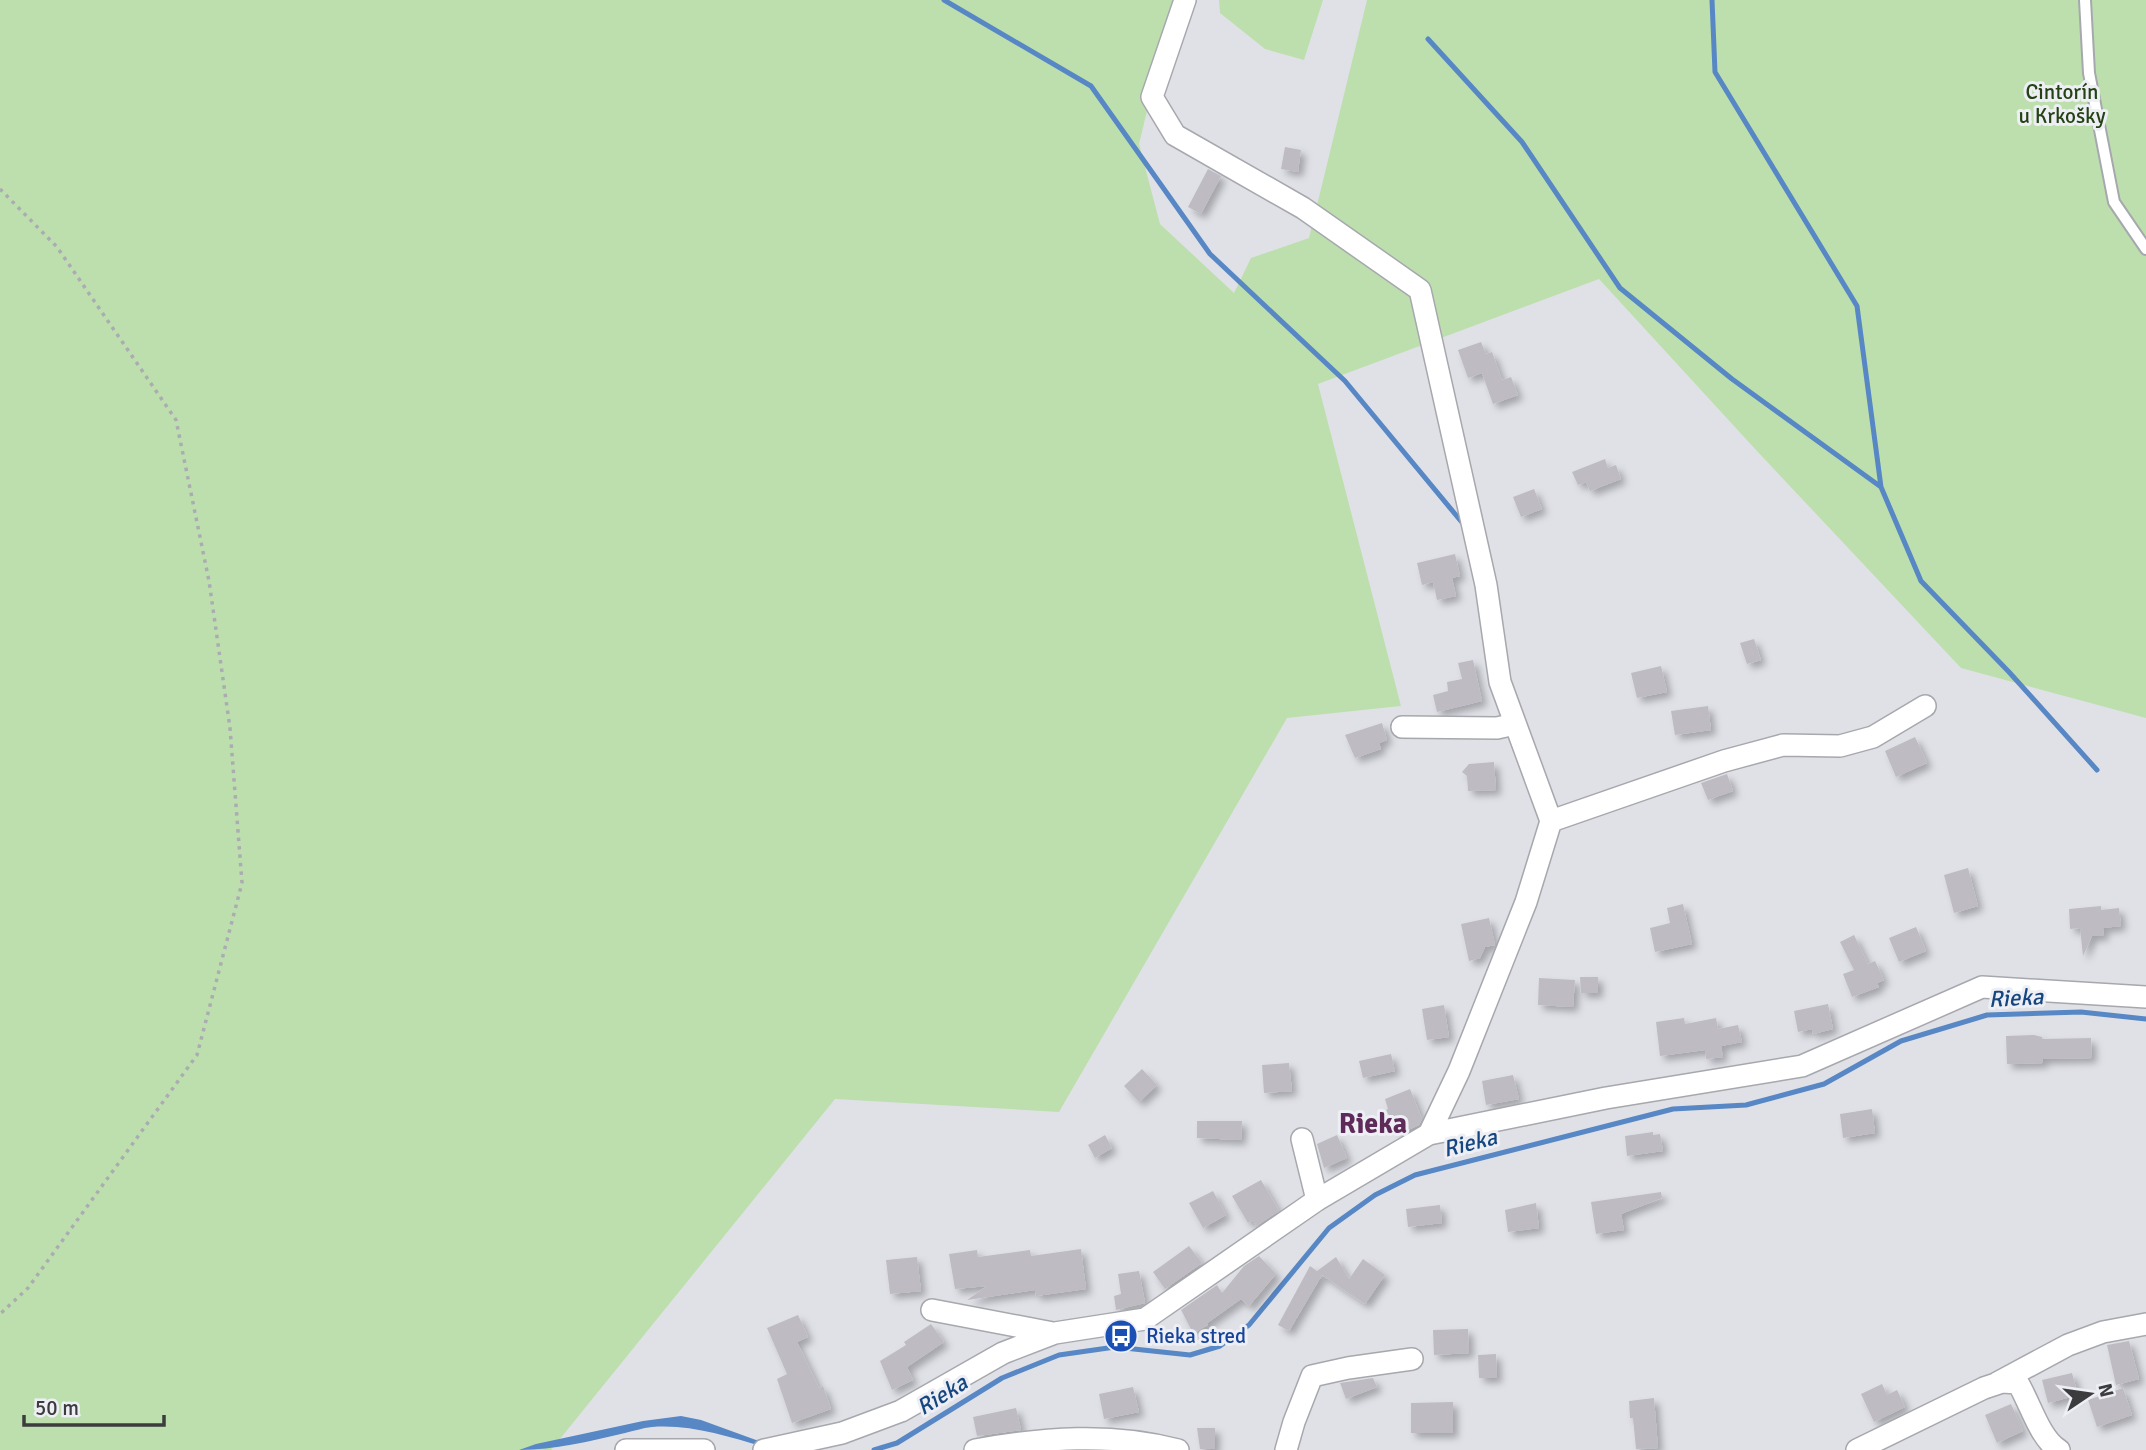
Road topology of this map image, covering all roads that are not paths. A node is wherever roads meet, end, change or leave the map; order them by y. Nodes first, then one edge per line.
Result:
1 (1185, 0) edge
2 (2085, 0) edge
3 (2146, 249) edge
4 (1925, 706) dead end
5 (1515, 724) junction
6 (1402, 727) dead end
7 (1551, 821) junction
8 (2146, 997) edge
9 (1429, 1134) junction
10 (1302, 1139) dead end
11 (1317, 1200) junction
12 (932, 1310) dead end
13 (2146, 1324) edge
14 (1055, 1333) junction
15 (1412, 1359) dead end
16 (1992, 1386) junction
17 (626, 1450) edge
18 (704, 1450) edge
19 (764, 1450) edge
20 (975, 1450) edge
21 (1178, 1450) edge
22 (1286, 1450) edge
23 (1857, 1450) edge
24 (2059, 1450) edge

1 - 5 street
2 - 3 lane
4 - 7 street
5 - 6 street
5 - 7 street
7 - 9 street
8 - 9 street
9 - 11 street
10 - 11 street
11 - 14 street
12 - 14 street
13 - 16 street
14 - 19 street
15 - 22 street
16 - 23 street
16 - 24 street
17 - 18 street
20 - 21 street

